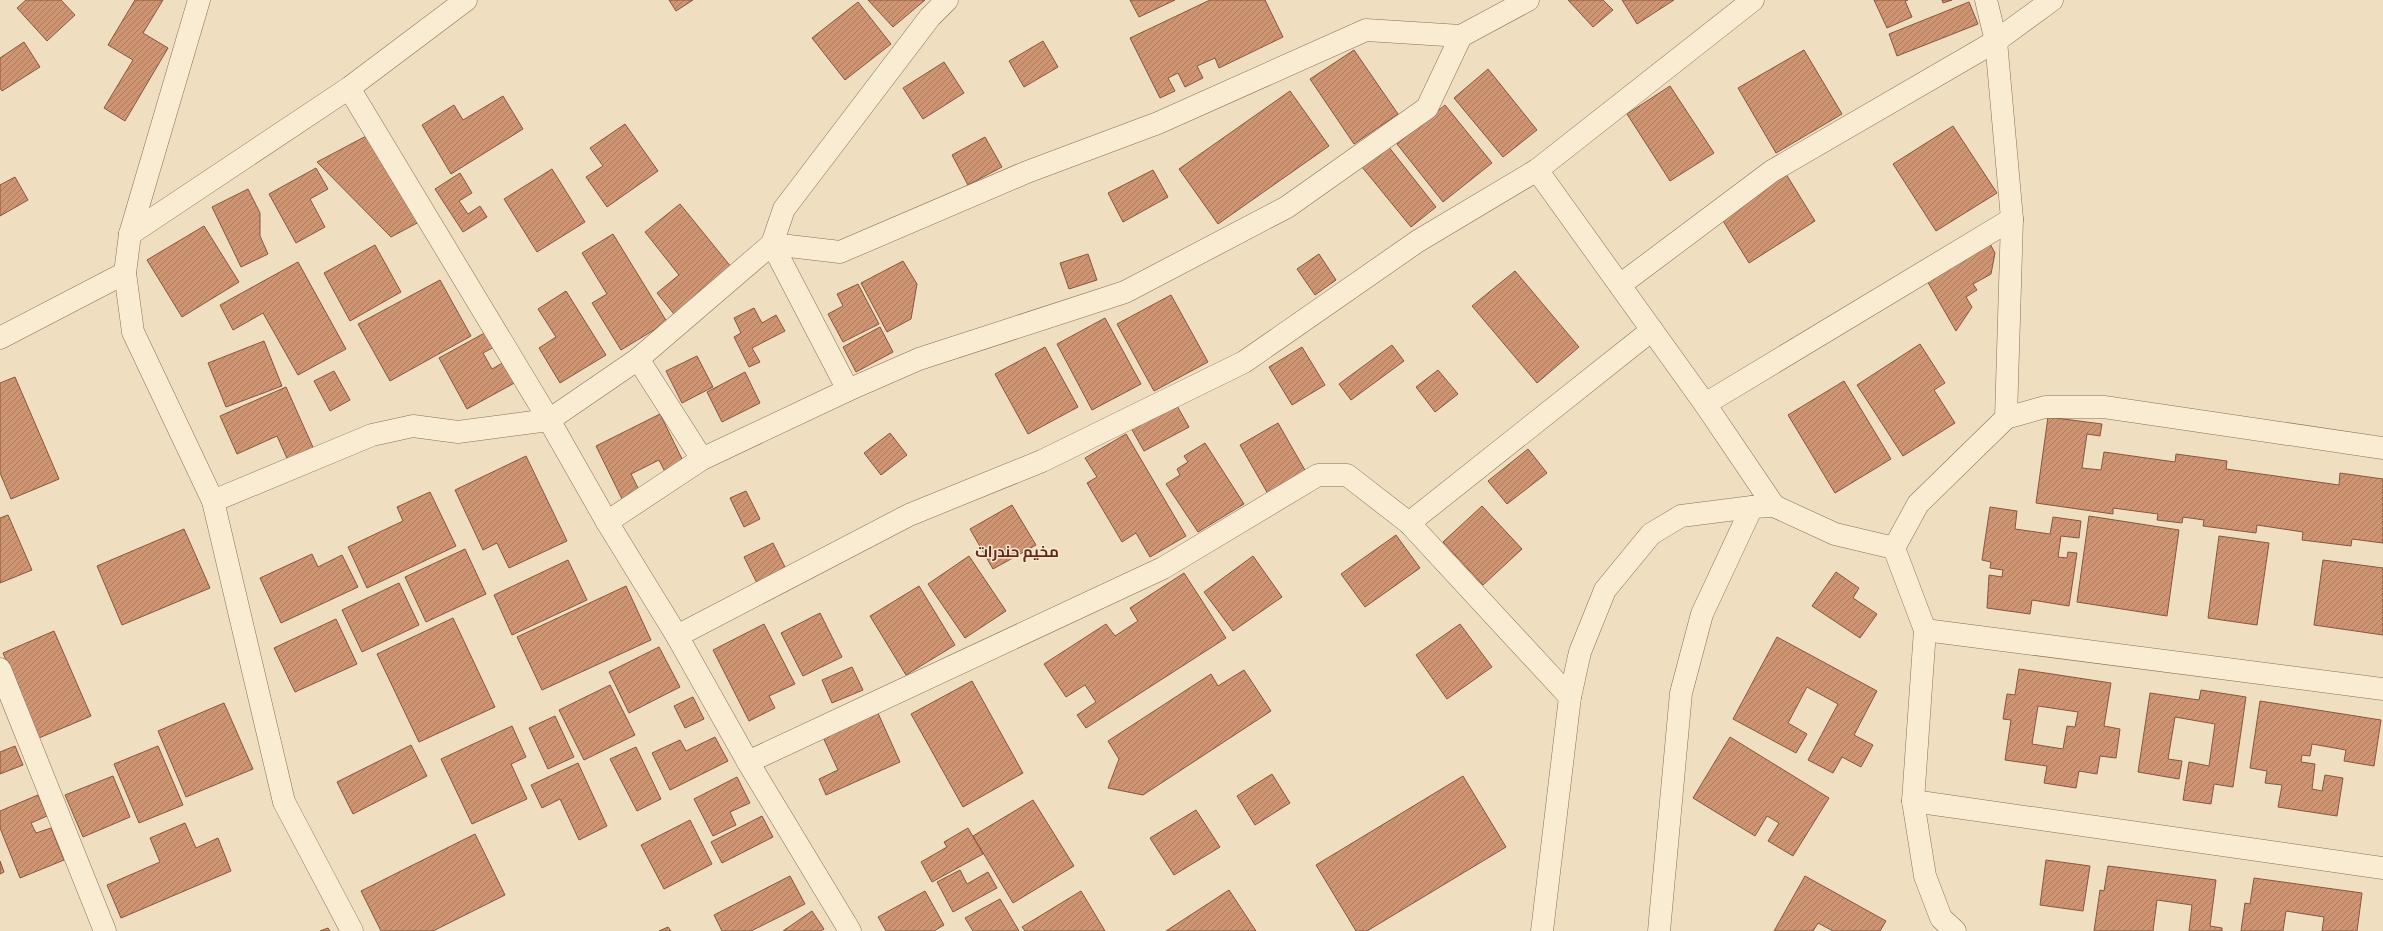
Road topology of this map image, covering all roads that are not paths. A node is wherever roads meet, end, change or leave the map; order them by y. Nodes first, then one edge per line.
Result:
1 (199, 0) edge
2 (466, 0) edge
3 (947, 0) edge
4 (1528, 0) edge
5 (1753, 0) edge
6 (1986, 0) edge
7 (2052, 0) edge
8 (1461, 36) junction
9 (1996, 41) junction
10 (349, 88) junction
11 (1537, 170) junction
12 (2012, 219) junction
13 (130, 234) junction
14 (772, 244) junction
15 (125, 273) junction
16 (1620, 285) junction
17 (1652, 330) junction
18 (0, 338) edge
19 (638, 359) junction
20 (848, 390) junction
21 (1705, 404) junction
22 (2006, 418) junction
23 (549, 420) junction
24 (2383, 448) edge
25 (702, 459) junction
26 (213, 501) junction
27 (1774, 506) junction
28 (1752, 507) junction
29 (607, 522) junction
30 (1409, 523) junction
31 (1894, 548) junction
32 (1925, 630) junction
33 (677, 636) junction
34 (0, 669) edge
35 (2383, 688) edge
36 (1570, 697) junction
37 (748, 762) junction
38 (1913, 801) junction
39 (2383, 868) edge
40 (1943, 926) edge
41 (104, 931) edge
42 (352, 931) edge
43 (850, 931) edge
44 (1542, 931) edge
45 (1659, 931) edge

1 - 13 street
2 - 10 street
3 - 14 street
4 - 8 street
5 - 11 street
6 - 9 street
7 - 9 street
8 - 14 street
8 - 20 street
9 - 12 street
9 - 16 street
10 - 13 street
10 - 23 street
11 - 16 street
11 - 33 street
12 - 21 street
12 - 22 street
13 - 15 street
14 - 19 street
14 - 20 street
15 - 18 street
15 - 26 street
16 - 17 street
17 - 21 street
17 - 30 street
19 - 23 street
19 - 25 street
20 - 25 street
21 - 27 street
22 - 24 street
22 - 31 street
23 - 26 street
23 - 29 street
25 - 29 street
26 - 42 street
27 - 28 street
27 - 31 street
28 - 36 street
28 - 45 street
29 - 33 street
30 - 36 street
30 - 37 street
31 - 32 street
32 - 35 street
32 - 38 street
33 - 37 street
34 - 41 street
36 - 44 street
37 - 43 street
38 - 39 street
38 - 40 street

